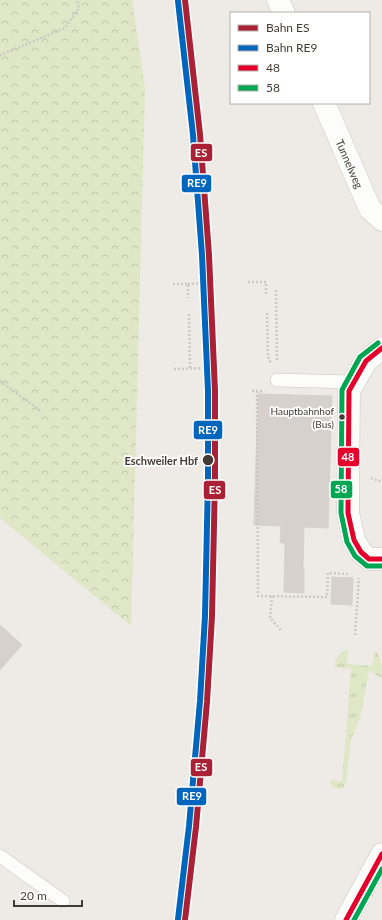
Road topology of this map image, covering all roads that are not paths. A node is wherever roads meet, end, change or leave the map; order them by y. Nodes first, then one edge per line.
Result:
1 (278, 0) edge
2 (284, 12) edge
3 (324, 104) edge
4 (382, 220) edge
5 (382, 348) edge
6 (278, 380) road end
7 (353, 382) junction
8 (382, 560) edge
9 (382, 854) edge
10 (0, 856) edge
11 (63, 901) dead end
12 (346, 920) edge

1 - 2 street
3 - 4 street, Tunnelweg
5 - 7 street
6 - 7 lane
7 - 8 street
9 - 12 street
10 - 11 lane

